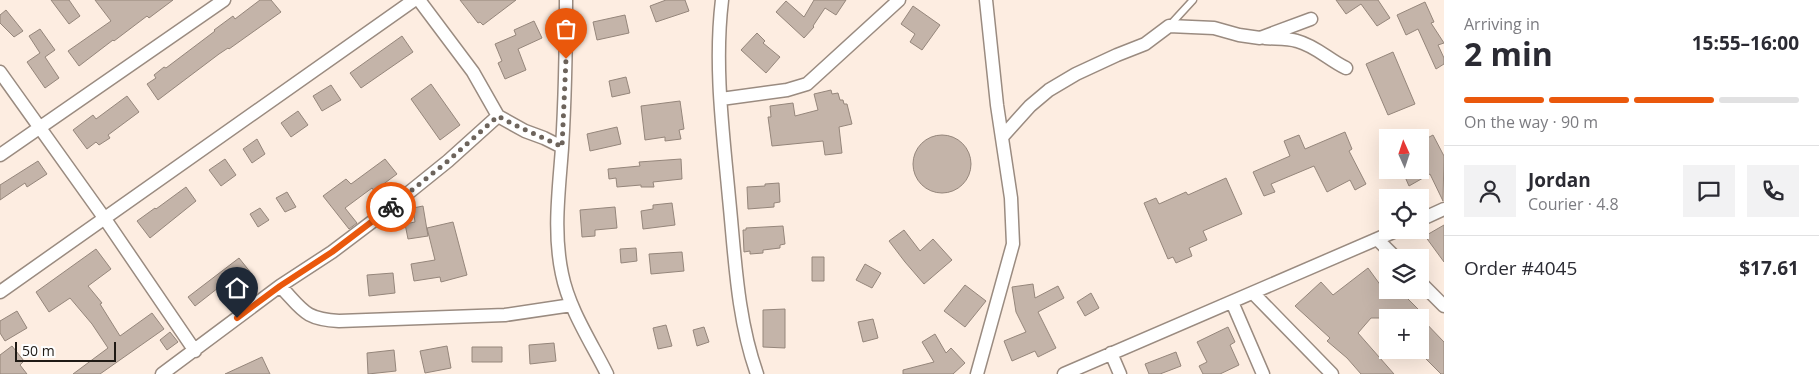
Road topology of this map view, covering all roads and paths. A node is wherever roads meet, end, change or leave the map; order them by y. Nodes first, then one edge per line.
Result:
1 (224, 0) edge
2 (414, 0) edge
3 (419, 0) edge
4 (566, 0) edge
5 (722, 0) edge
6 (899, 0) edge
7 (986, 0) edge
8 (1194, 0) edge
9 (1310, 19) dead end
10 (1169, 26) junction
11 (1260, 38) junction
12 (1346, 68) dead end
13 (0, 72) edge
14 (721, 99) junction
15 (498, 116) junction
16 (40, 128) junction
17 (1002, 136) junction
18 (562, 147) junction
19 (0, 155) edge
20 (1444, 209) edge
21 (1429, 216) edge
22 (105, 219) junction
23 (1377, 239) joint
24 (1387, 249) edge
25 (280, 286) junction
26 (1429, 291) edge
27 (0, 292) edge
28 (1253, 292) junction
29 (1232, 302) junction
30 (572, 305) junction
31 (1444, 306) edge
32 (194, 351) junction
33 (1111, 353) junction
34 (162, 374) edge
35 (607, 374) edge
36 (757, 374) edge
37 (978, 374) edge
38 (1064, 374) edge
39 (1120, 374) edge
40 (1263, 374) edge
41 (1332, 374) edge

1 - 16 street
2 - 22 street
3 - 15 street
4 - 18 street
5 - 14 street
6 - 14 street
7 - 17 street
8 - 10 lane
9 - 11 street
10 - 11 street
10 - 17 street
11 - 12 street
13 - 16 street
14 - 36 street
15 - 18 street
15 - 25 street
16 - 19 street
16 - 22 street
17 - 37 street
18 - 30 street
20 - 21 street
22 - 27 street
22 - 32 street
23 - 24 street
23 - 28 street
25 - 30 street
25 - 32 street
26 - 31 street
28 - 29 street
28 - 41 street
29 - 33 street
29 - 40 street
30 - 35 street
32 - 34 street
33 - 38 street
33 - 39 street

